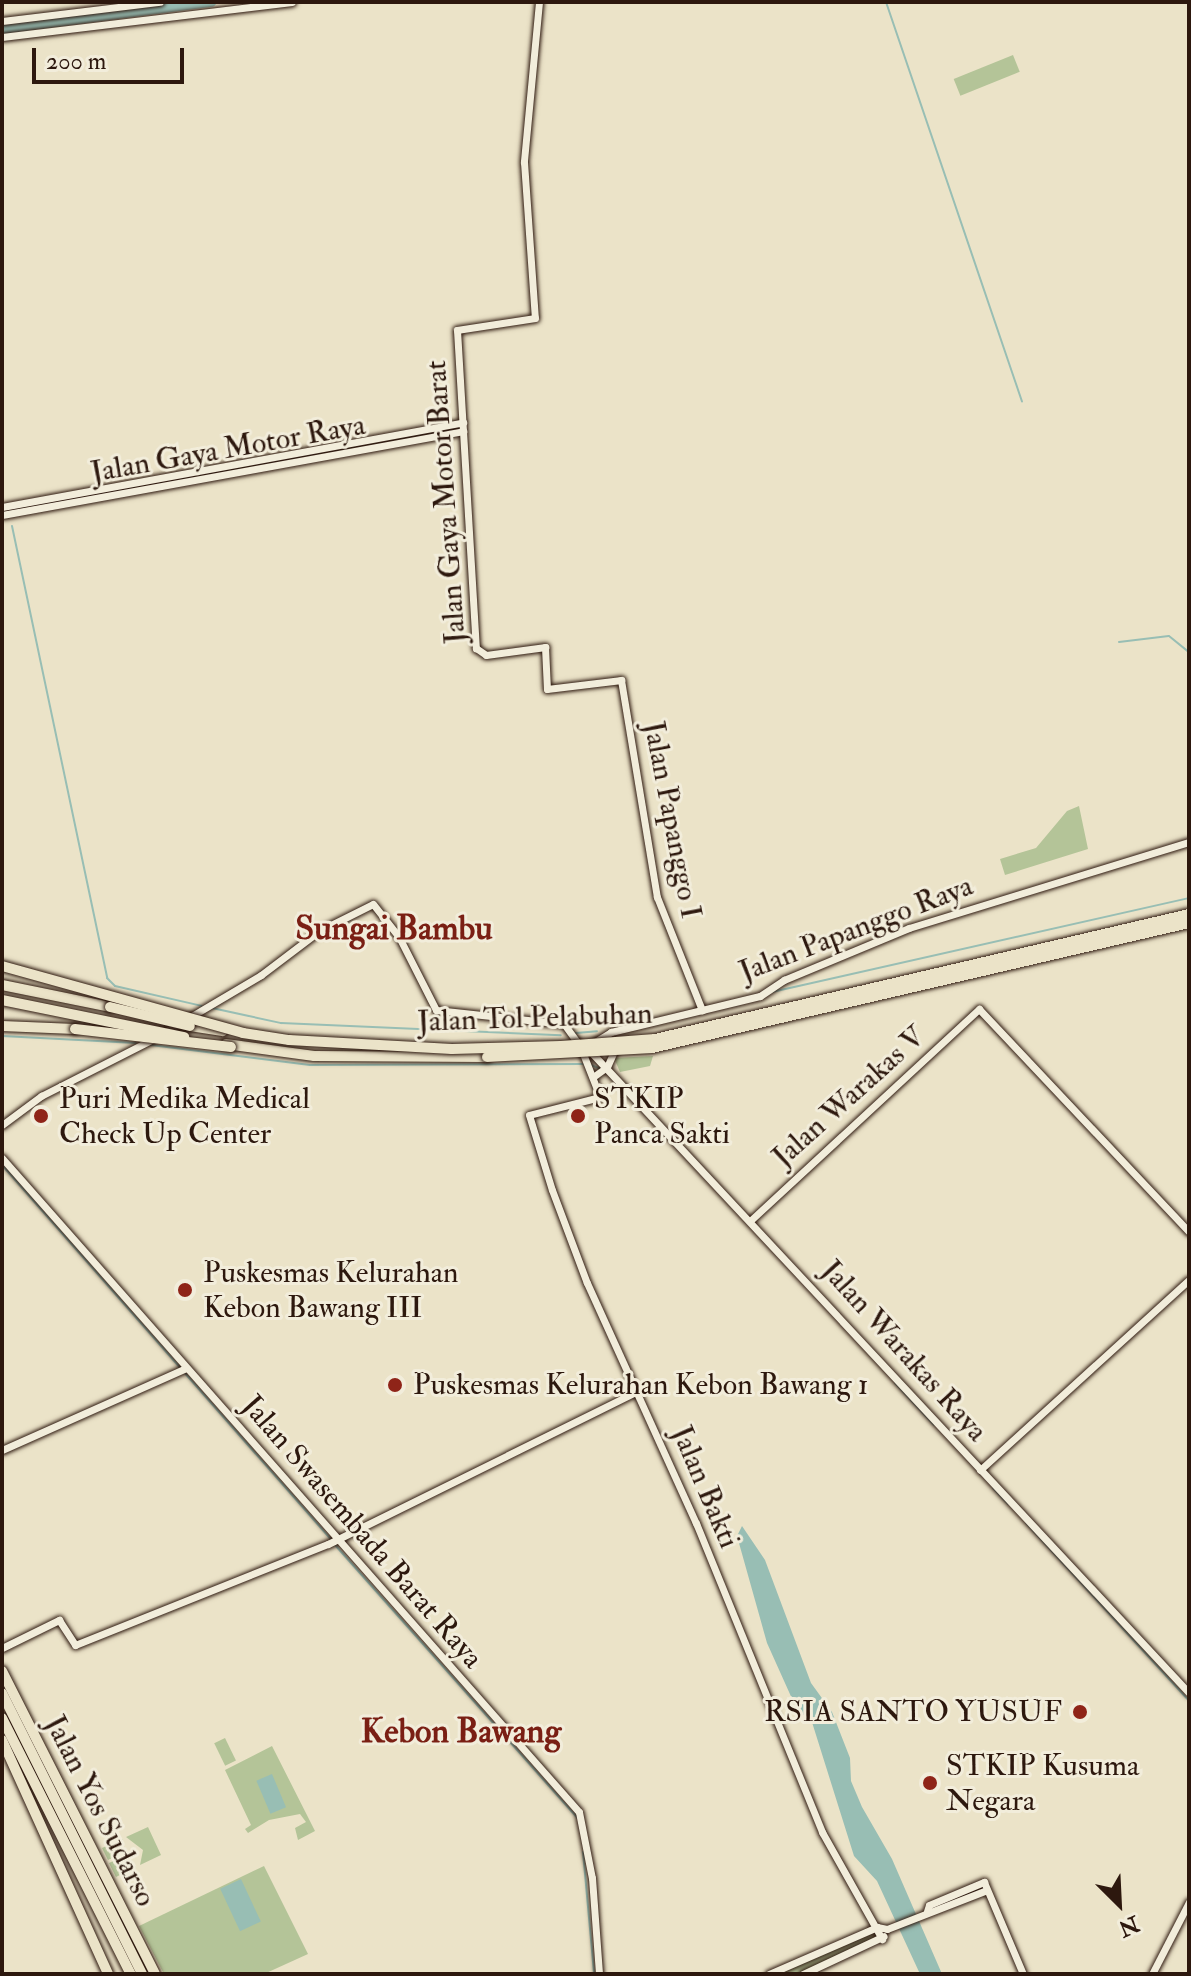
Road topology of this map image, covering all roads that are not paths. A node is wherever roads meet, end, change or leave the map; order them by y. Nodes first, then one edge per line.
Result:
1 (160, 2) edge
2 (292, 2) edge
3 (539, 2) edge
4 (2, 21) edge
5 (2, 37) edge
6 (463, 426) junction
7 (3, 509) edge
8 (621, 680) joint
9 (1189, 842) edge
10 (1189, 912) edge
11 (1189, 923) edge
12 (2, 966) edge
13 (2, 984) edge
14 (2, 1000) edge
15 (701, 1007) junction
16 (2, 1026) edge
17 (621, 1030) junction
18 (243, 1033) junction
19 (231, 1047) junction
20 (584, 1047) junction
21 (601, 1068) junction
22 (2, 1125) edge
23 (2, 1158) edge
24 (751, 1220) junction
25 (1189, 1232) edge
26 (1189, 1280) edge
27 (183, 1369) junction
28 (637, 1391) junction
29 (2, 1450) edge
30 (980, 1470) junction
31 (333, 1541) junction
32 (2, 1648) edge
33 (2, 1671) edge
34 (2, 1682) edge
35 (2, 1693) edge
36 (1189, 1693) edge
37 (2, 1718) edge
38 (2, 1740) edge
39 (79, 1823) junction
40 (1189, 1902) edge
41 (877, 1927) junction
42 (887, 1929) junction
43 (882, 1939) junction
44 (108, 1974) edge
45 (129, 1974) edge
46 (142, 1974) edge
47 (155, 1974) edge
48 (599, 1974) edge
49 (769, 1974) edge
50 (803, 1974) edge
51 (1023, 1974) edge
52 (1152, 1974) edge

1 - 4 street
2 - 5 street
3 - 6 street, Jalan Gaya Motor Barat
6 - 7 street, Jalan Gaya Motor Raya
6 - 8 street, Jalan Gaya Motor Barat
8 - 15 street, Jalan Papanggo I
9 - 15 street, Jalan Papanggo Raya
10 - 18 highway, Jalan Tol Pelabuhan, bridge
11 - 19 highway, Jalan Tol Pelabuhan, bridge
12 - 18 highway, bridge
13 - 18 highway, Jalan Tol Pelabuhan, bridge
14 - 19 highway, bridge
15 - 17 street, Jalan Papanggo Raya
16 - 19 highway, bridge
17 - 20 street, Jalan Papanggo Raya
17 - 21 street
20 - 21 street, Jalan Warakas Raya
20 - 21 street
20 - 22 street, Jalan Warakas Raya
21 - 24 street, Jalan Warakas Raya
21 - 28 street, Jalan Bakti
23 - 27 street, Jalan Swasembada Barat Raya
24 - 25 street, Jalan Warakas V
24 - 30 street, Jalan Warakas Raya
26 - 30 street
27 - 29 street
27 - 31 street, Jalan Swasembada Barat Raya
28 - 31 street
28 - 41 street, Jalan Bakti
30 - 36 street, Jalan Warakas Raya
31 - 32 street
31 - 48 street, Jalan Swasembada Barat Raya
33 - 39 highway, Jalan Yos Sudarso
34 - 39 highway
35 - 46 highway
37 - 45 highway
38 - 44 highway, Jalan Yos Sudarso
39 - 47 highway, Jalan Yos Sudarso
40 - 52 street
41 - 42 street
41 - 43 street, Jalan Bakti
41 - 49 street
42 - 43 street
42 - 51 street
43 - 50 street

